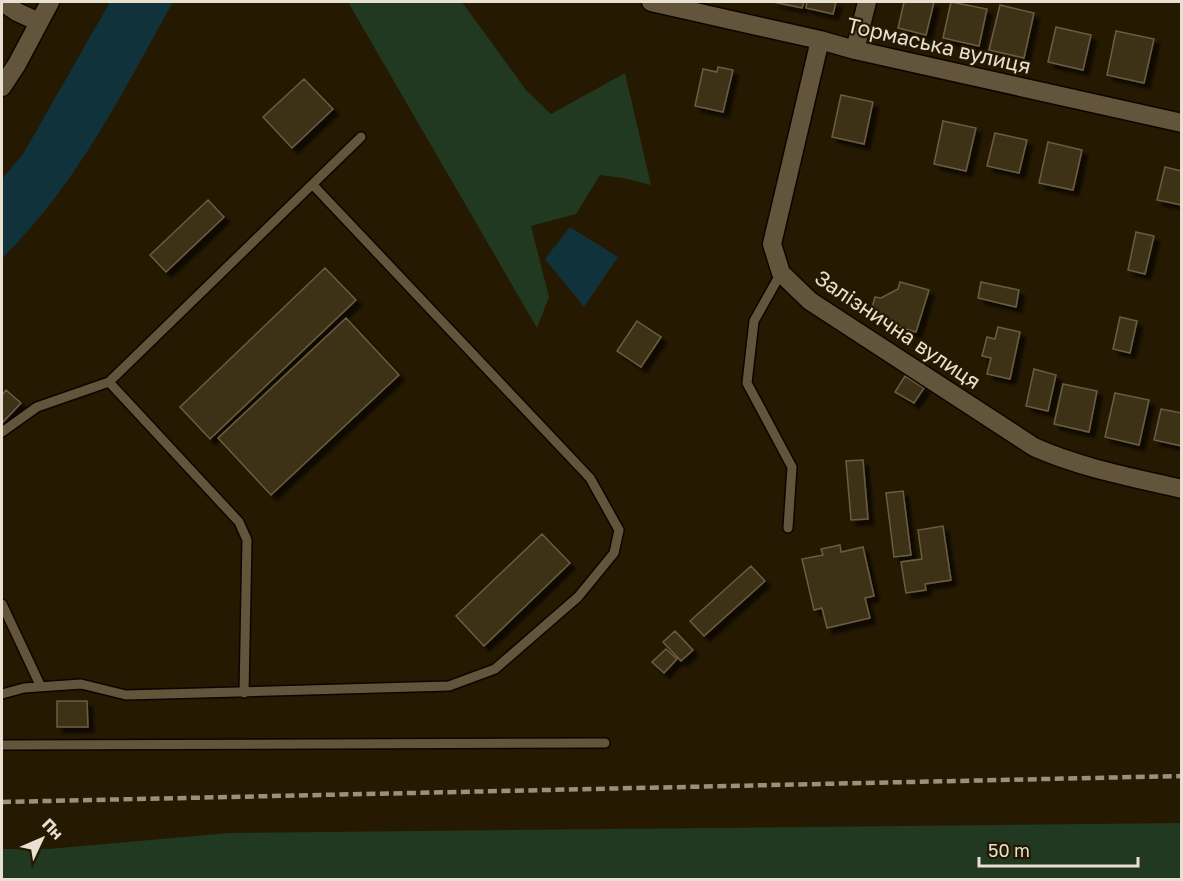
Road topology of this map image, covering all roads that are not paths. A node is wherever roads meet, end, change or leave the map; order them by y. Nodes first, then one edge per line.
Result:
1 (2, 2) edge
2 (50, 2) edge
3 (651, 2) edge
4 (867, 2) edge
5 (39, 22) junction
6 (820, 40) junction
7 (855, 50) junction
8 (2, 87) edge
9 (1182, 123) edge
10 (361, 137) dead end
11 (313, 185) junction
12 (781, 273) junction
13 (109, 382) junction
14 (2, 432) edge
15 (1182, 489) edge
16 (788, 528) dead end
17 (2, 604) edge
18 (41, 687) junction
19 (244, 693) junction
20 (2, 694) edge
21 (605, 743) dead end
22 (2, 745) edge

1 - 5 street
2 - 5 street
3 - 6 street, Тормаська вулиця
4 - 7 street
5 - 8 street
6 - 7 street, Тормаська вулиця
6 - 12 street, Залізнична вулиця
7 - 9 street, Тормаська вулиця
10 - 11 lane
11 - 13 lane
11 - 19 lane
12 - 15 street, Залізнична вулиця
12 - 16 lane
13 - 14 lane
13 - 19 lane
17 - 18 lane
18 - 19 lane
18 - 20 lane
21 - 22 lane

